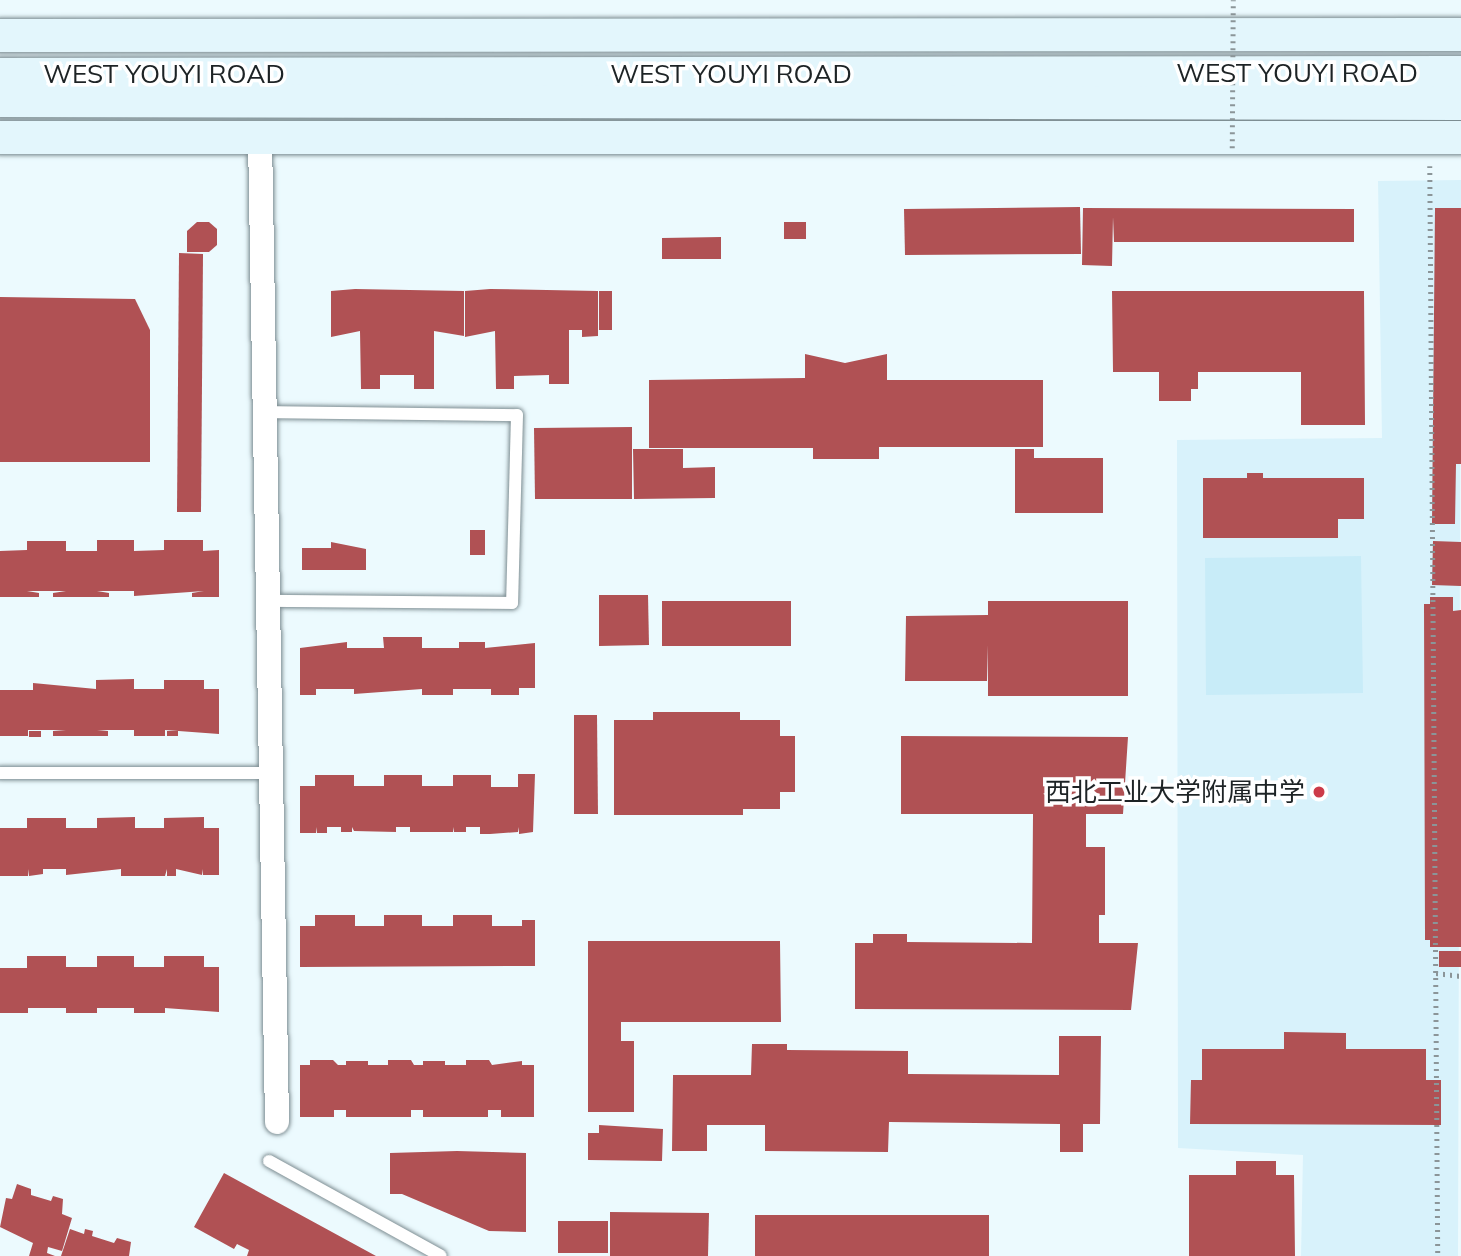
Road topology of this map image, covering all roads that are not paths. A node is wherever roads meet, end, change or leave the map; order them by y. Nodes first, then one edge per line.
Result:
1 (1461, 34) edge
2 (0, 36) edge
3 (1461, 72) edge
4 (0, 74) edge
5 (0, 100) edge
6 (1461, 103) edge
7 (0, 136) edge
8 (260, 136) junction
9 (1445, 137) edge
10 (264, 412) junction
11 (267, 601) junction
12 (0, 773) edge
13 (271, 774) junction
14 (277, 1122) dead end
15 (270, 1161) dead end
16 (441, 1256) edge

1 - 2 main road
3 - 4 main road, WEST YOUYI ROAD
5 - 6 main road, WEST YOUYI ROAD
7 - 8 main road
8 - 9 main road
8 - 10 street
10 - 11 street
10 - 11 lane
11 - 13 street
12 - 13 lane
13 - 14 street
15 - 16 lane

